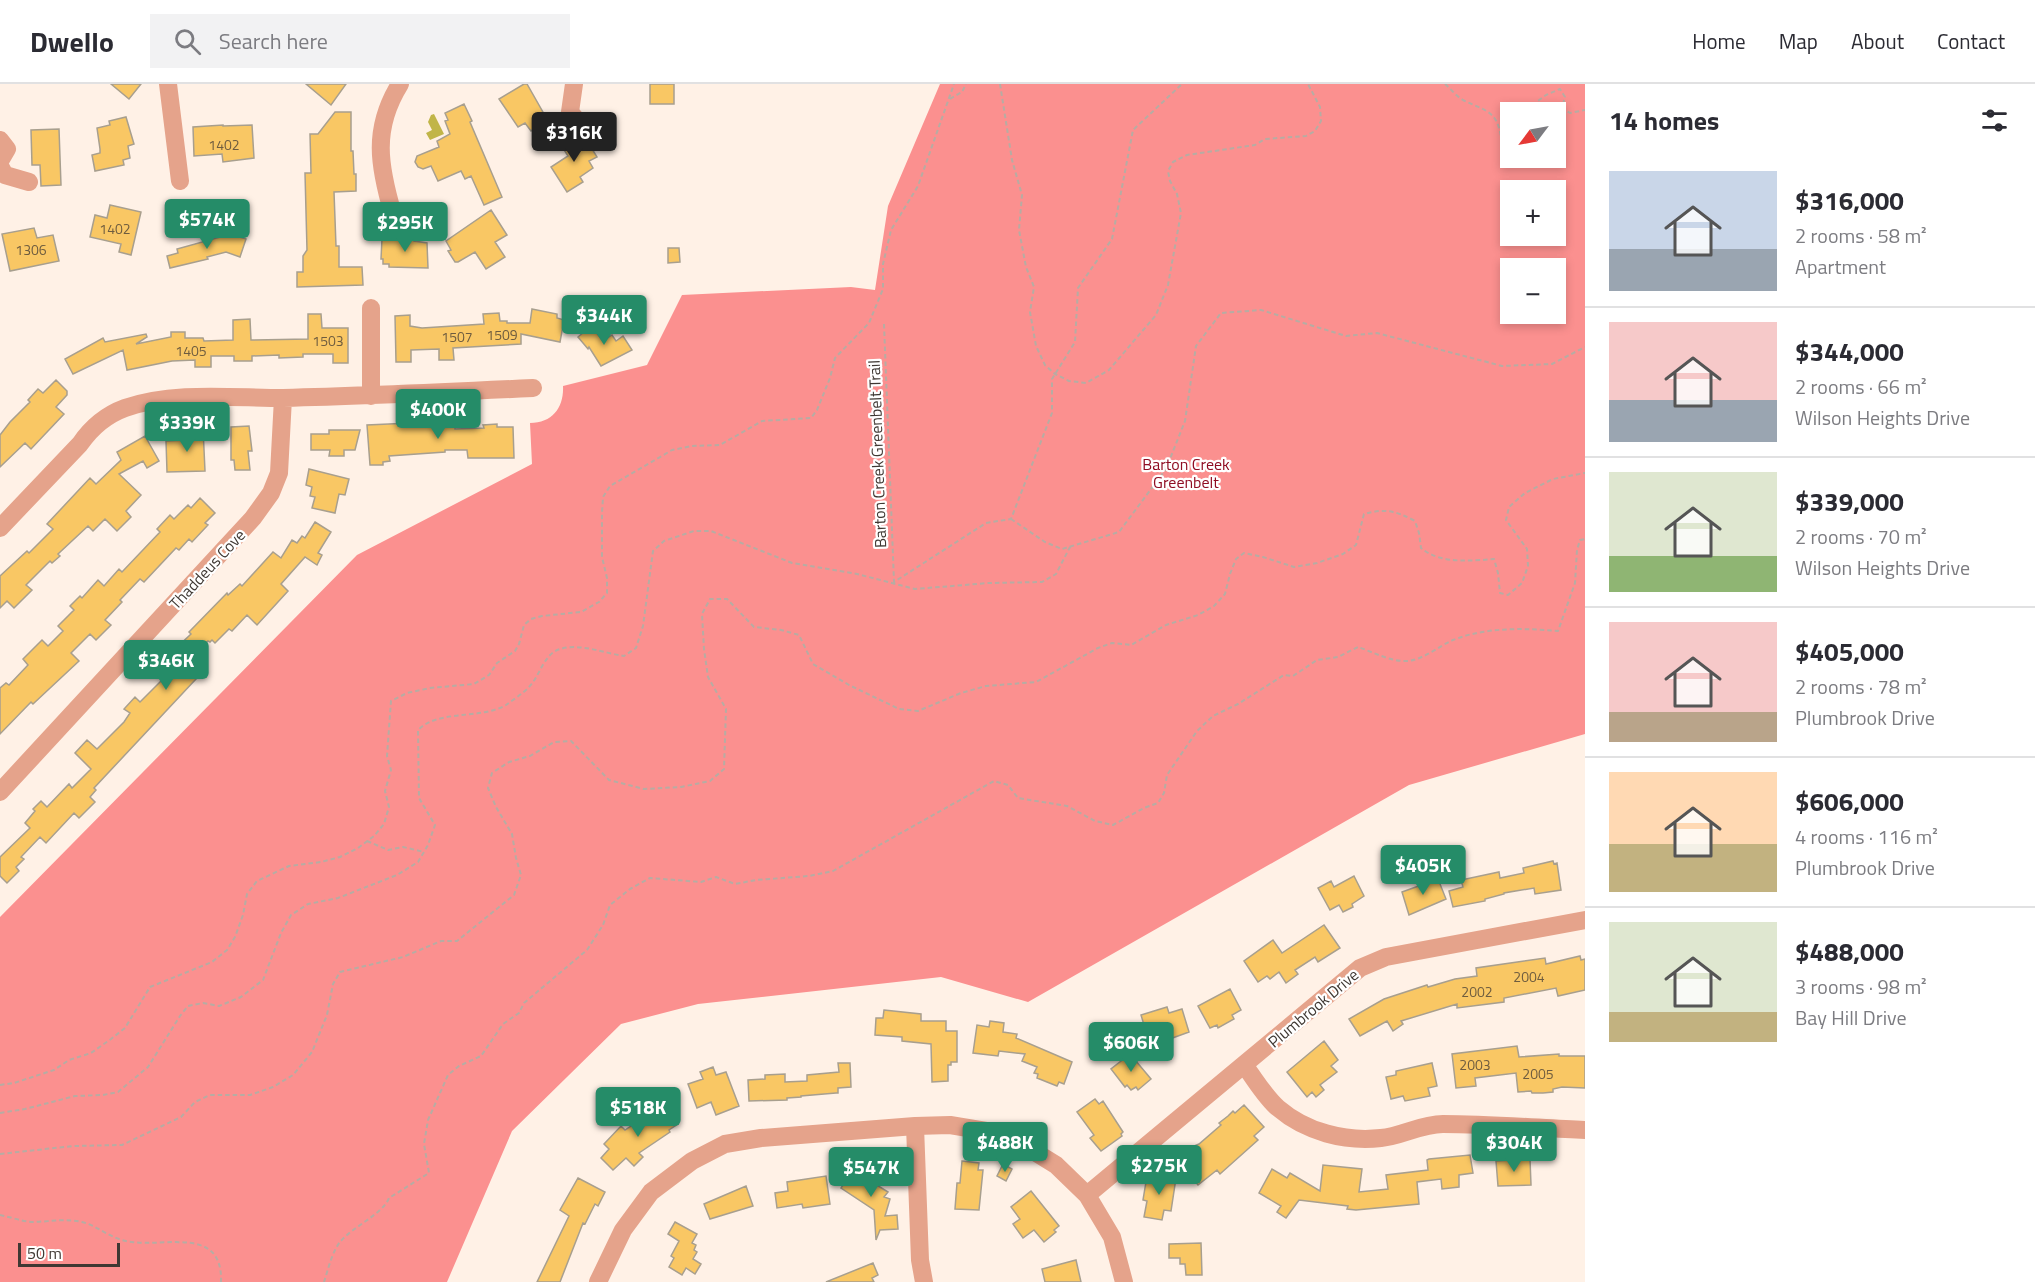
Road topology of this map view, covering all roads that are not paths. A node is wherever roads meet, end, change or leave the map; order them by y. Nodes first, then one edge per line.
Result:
1 (168, 84) edge
2 (400, 84) edge
3 (574, 84) edge
4 (579, 123) dead end
5 (0, 140) edge
6 (0, 164) edge
7 (180, 181) dead end
8 (29, 182) dead end
9 (393, 214) dead end
10 (371, 308) dead end
11 (533, 388) dead end
12 (371, 396) junction
13 (283, 398) junction
14 (0, 528) edge
15 (0, 792) edge
16 (1585, 920) edge
17 (1244, 1065) junction
18 (915, 1126) junction
19 (1585, 1130) edge
20 (1087, 1195) junction
21 (598, 1282) edge
22 (924, 1282) edge
23 (1124, 1282) edge

1 - 7 street
2 - 9 street
3 - 4 street
5 - 6 street
6 - 8 street
10 - 12 street
11 - 12 street
12 - 13 street
13 - 14 street
13 - 15 street, Thaddeus Cove
16 - 17 street, Plumbrook Drive
17 - 19 street
17 - 20 street, Plumbrook Drive
18 - 20 street
18 - 21 street
18 - 22 street
20 - 23 street

